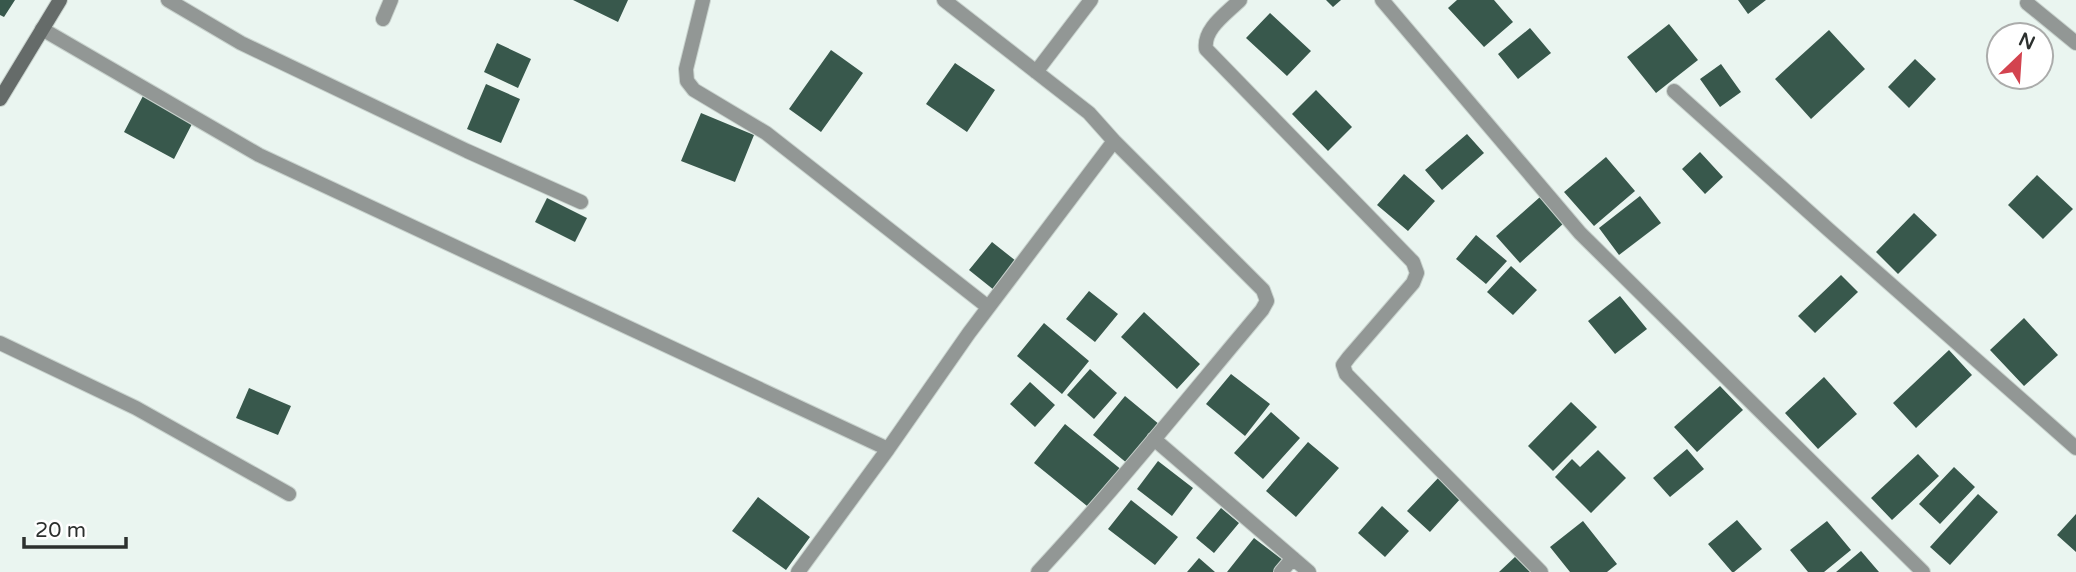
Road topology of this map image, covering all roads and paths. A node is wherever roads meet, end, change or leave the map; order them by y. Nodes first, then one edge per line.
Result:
1 (60, 0) edge
2 (168, 0) edge
3 (391, 0) edge
4 (703, 0) edge
5 (944, 0) edge
6 (1091, 0) edge
7 (1240, 0) edge
8 (1382, 0) edge
9 (2027, 3) dead end
10 (383, 19) dead end
11 (42, 29) junction
12 (2076, 43) edge
13 (1036, 72) junction
14 (1674, 91) dead end
15 (0, 99) edge
16 (1114, 141) junction
17 (581, 202) dead end
18 (988, 307) junction
19 (0, 343) edge
20 (1154, 439) junction
21 (2076, 448) edge
22 (888, 449) junction
23 (289, 494) dead end
24 (1293, 558) junction
25 (798, 572) edge
26 (1038, 572) edge
27 (1281, 572) edge
28 (1309, 572) edge
29 (1541, 572) edge
30 (1923, 572) edge

1 - 11 street
2 - 17 street
3 - 10 street
4 - 18 street
5 - 13 street
6 - 13 street
7 - 29 street
8 - 30 street
9 - 12 street
11 - 15 street
11 - 22 street
13 - 16 street
14 - 21 street
16 - 18 street
16 - 20 street
18 - 22 street
19 - 23 street
20 - 24 street
20 - 26 street
22 - 25 street
24 - 27 street
24 - 28 street

